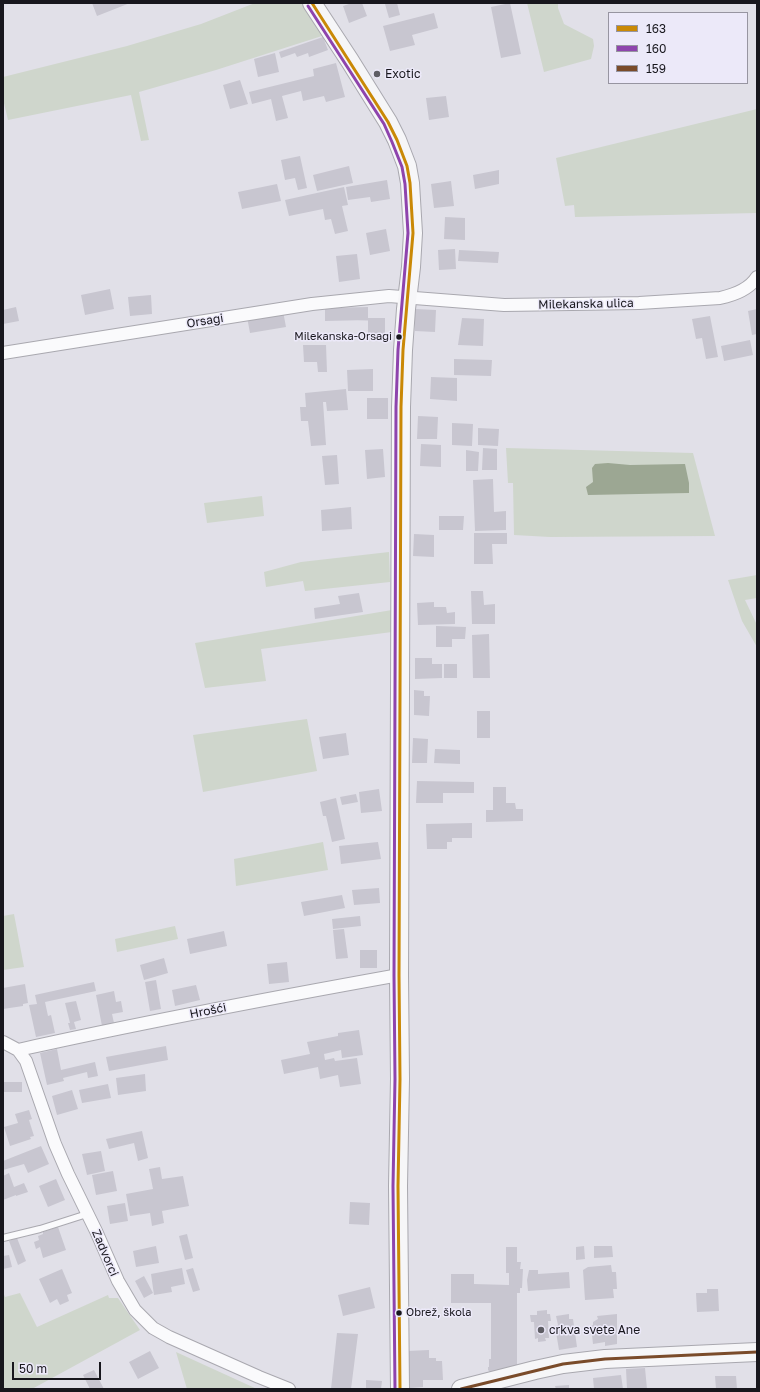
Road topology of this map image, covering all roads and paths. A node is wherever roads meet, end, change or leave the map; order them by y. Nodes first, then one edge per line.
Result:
1 (312, 3) edge
2 (757, 277) edge
3 (408, 297) junction
4 (3, 353) edge
5 (399, 976) junction
6 (3, 1042) edge
7 (18, 1050) junction
8 (88, 1214) junction
9 (3, 1238) edge
10 (757, 1352) edge
11 (289, 1389) edge
12 (400, 1389) edge
13 (460, 1389) edge

1 - 3 main road
2 - 3 street, Milekanska ulica
3 - 4 street, Orsagi
3 - 5 main road
5 - 7 street, Hrošći
5 - 12 main road
6 - 7 street
7 - 8 street, Zadvorci
8 - 9 lane
8 - 11 street, Zadvorci
10 - 13 main road

